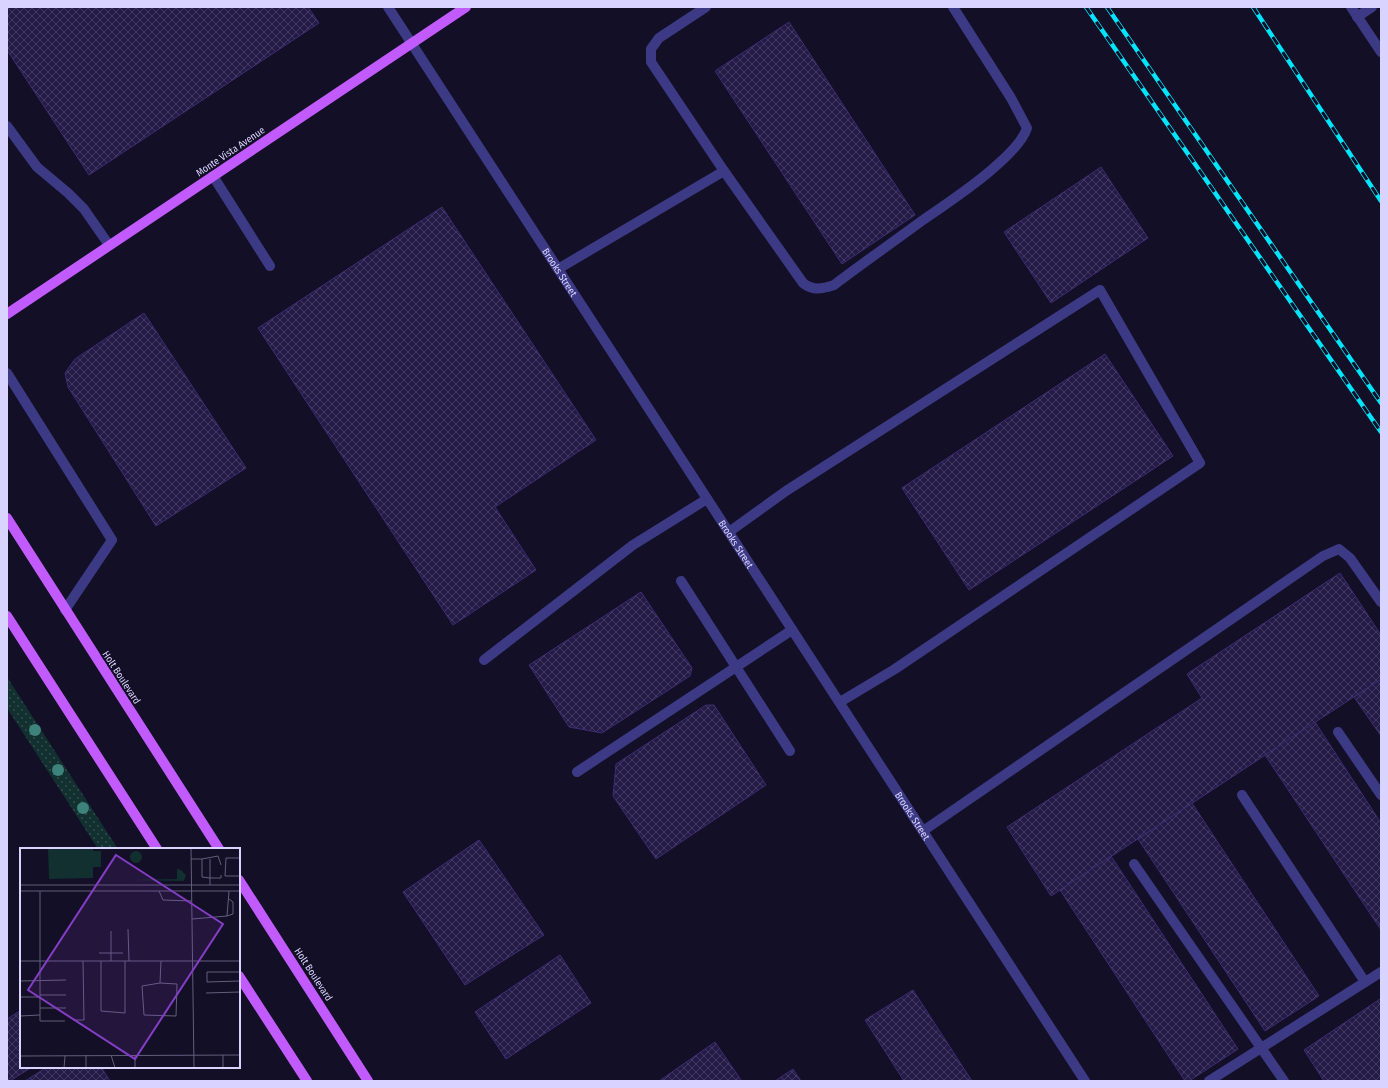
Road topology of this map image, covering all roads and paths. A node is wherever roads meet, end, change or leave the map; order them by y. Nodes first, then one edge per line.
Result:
1 (388, 7) edge
2 (466, 7) edge
3 (706, 7) edge
4 (953, 7) edge
5 (1351, 7) edge
6 (1372, 7) edge
7 (1358, 17) junction
8 (412, 44) junction
9 (1381, 52) edge
10 (7, 126) edge
11 (724, 171) junction
12 (213, 176) junction
13 (110, 245) junction
14 (270, 266) dead end
15 (558, 269) junction
16 (7, 314) edge
17 (7, 373) edge
18 (707, 499) junction
19 (7, 518) edge
20 (729, 532) junction
21 (681, 581) dead end
22 (1381, 602) edge
23 (65, 610) junction
24 (7, 616) edge
25 (792, 630) junction
26 (484, 660) dead end
27 (736, 667) junction
28 (840, 702) junction
29 (1338, 732) dead end
30 (790, 751) dead end
31 (578, 772) dead end
32 (1242, 795) dead end
33 (1381, 795) edge
34 (923, 831) junction
35 (156, 848) edge
36 (218, 848) edge
37 (1134, 864) dead end
38 (240, 882) edge
39 (1381, 972) edge
40 (240, 978) edge
41 (1365, 982) junction
42 (1262, 1048) junction
43 (307, 1081) edge
44 (368, 1081) edge
45 (1085, 1081) edge
46 (1209, 1081) edge
47 (1284, 1081) edge

1 - 8 street, Brooks Street
2 - 8 main road, Monte Vista Avenue
3 - 11 street
4 - 11 street
5 - 7 street
6 - 7 street
7 - 9 street
8 - 12 main road, Monte Vista Avenue
8 - 15 street, Brooks Street
10 - 13 street
11 - 15 street
12 - 13 main road, Monte Vista Avenue
12 - 14 street
13 - 16 main road, Monte Vista Avenue
15 - 18 street, Brooks Street
17 - 23 street
18 - 20 street, Brooks Street
18 - 26 street
19 - 23 main road, Holt Boulevard
20 - 25 street, Brooks Street
20 - 28 street
21 - 27 street
22 - 34 street
23 - 36 main road, Holt Boulevard
24 - 35 main road
25 - 27 street
25 - 28 street, Brooks Street
27 - 30 street
27 - 31 street
28 - 34 street, Brooks Street
29 - 33 street
32 - 41 street
34 - 45 street, Brooks Street
37 - 42 street
38 - 44 main road, Holt Boulevard
39 - 41 street
40 - 43 main road
41 - 42 street
42 - 46 street
42 - 47 street

